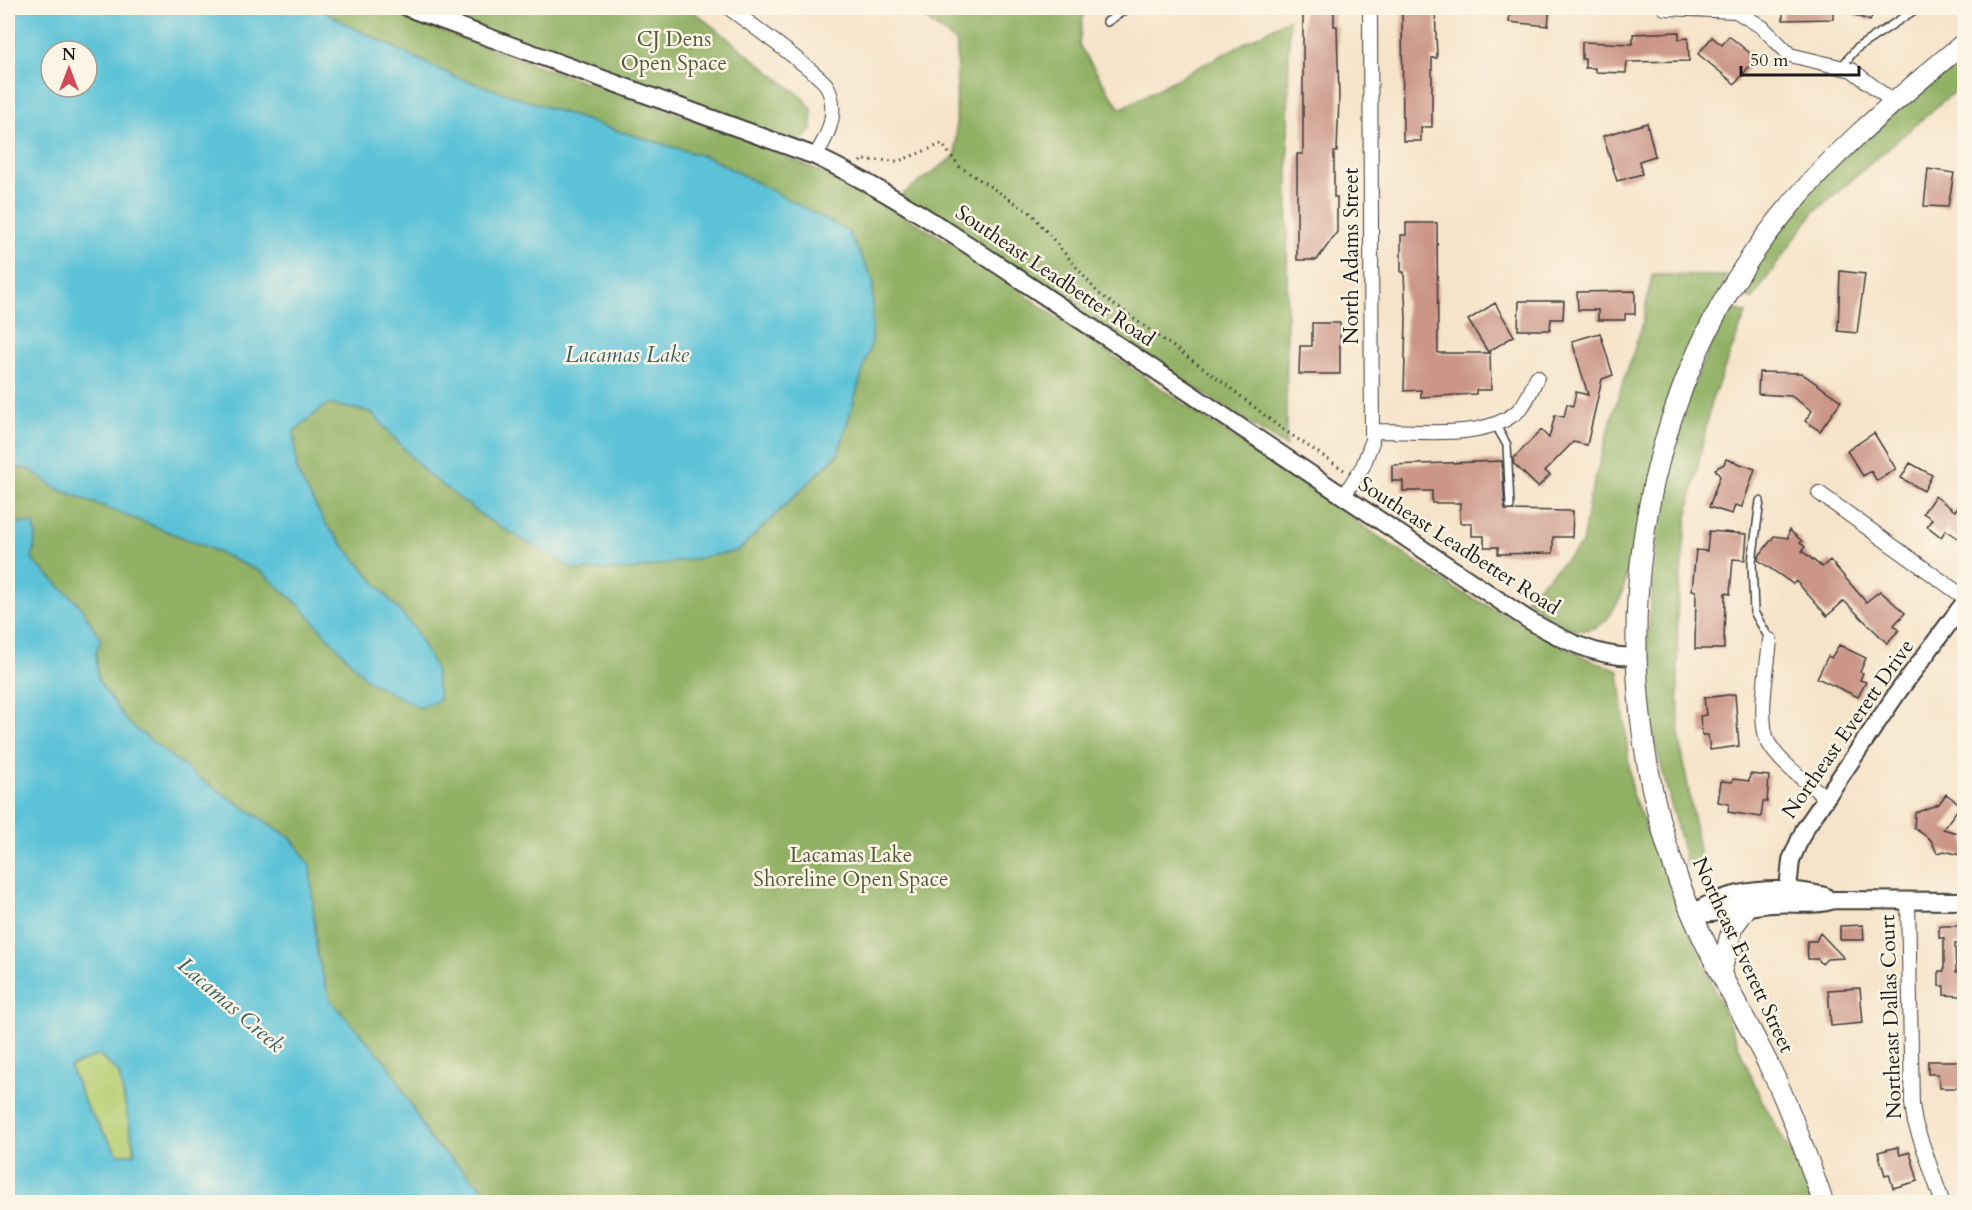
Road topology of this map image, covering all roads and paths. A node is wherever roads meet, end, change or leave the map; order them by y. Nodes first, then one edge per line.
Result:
1 (408, 8) edge
2 (729, 8) edge
3 (1128, 8) edge
4 (1370, 8) edge
5 (1665, 8) edge
6 (1916, 9) dead end
7 (1107, 22) dead end
8 (1965, 43) edge
9 (1841, 67) junction
10 (1893, 102) junction
11 (815, 156) junction
12 (851, 173) junction
13 (1537, 376) dead end
14 (1495, 424) junction
15 (1372, 431) junction
16 (1356, 477) junction
17 (1819, 493) dead end
18 (1342, 497) junction
19 (1760, 501) dead end
20 (1510, 506) dead end
21 (1965, 597) edge
22 (1965, 603) edge
23 (1770, 640) joint
24 (1635, 657) junction
25 (1825, 797) junction
26 (1788, 889) junction
27 (1834, 900) junction
28 (1908, 901) junction
29 (1965, 901) edge
30 (1747, 907) junction
31 (1692, 914) junction
32 (1721, 973) junction
33 (1941, 1198) dead end
34 (1823, 1203) edge

1 - 11 street, Southeast Leadbetter Road
2 - 11 street
3 - 7 lane
4 - 15 street, North Adams Street
5 - 9 street
6 - 9 lane
8 - 10 main road, Northeast Everett Street
9 - 10 street
10 - 24 main road, Northeast Everett Street
11 - 12 street, Southeast Leadbetter Road
12 - 16 path
12 - 18 street, Southeast Leadbetter Road
13 - 14 street
14 - 15 street
14 - 20 lane
15 - 16 street, North Adams Street
16 - 18 street, North Adams Street
17 - 21 street
18 - 24 street, Southeast Leadbetter Road
19 - 23 lane
22 - 25 street, Northeast Everett Drive
23 - 25 street
24 - 31 main road, Northeast Everett Street
25 - 26 street, Northeast Everett Drive
26 - 27 street
26 - 31 street
27 - 28 street
27 - 30 street
28 - 29 street
28 - 33 street, Northeast Dallas Court
30 - 31 street
30 - 32 main road
31 - 32 main road, Northeast Everett Street
32 - 34 main road, Northeast Everett Street

